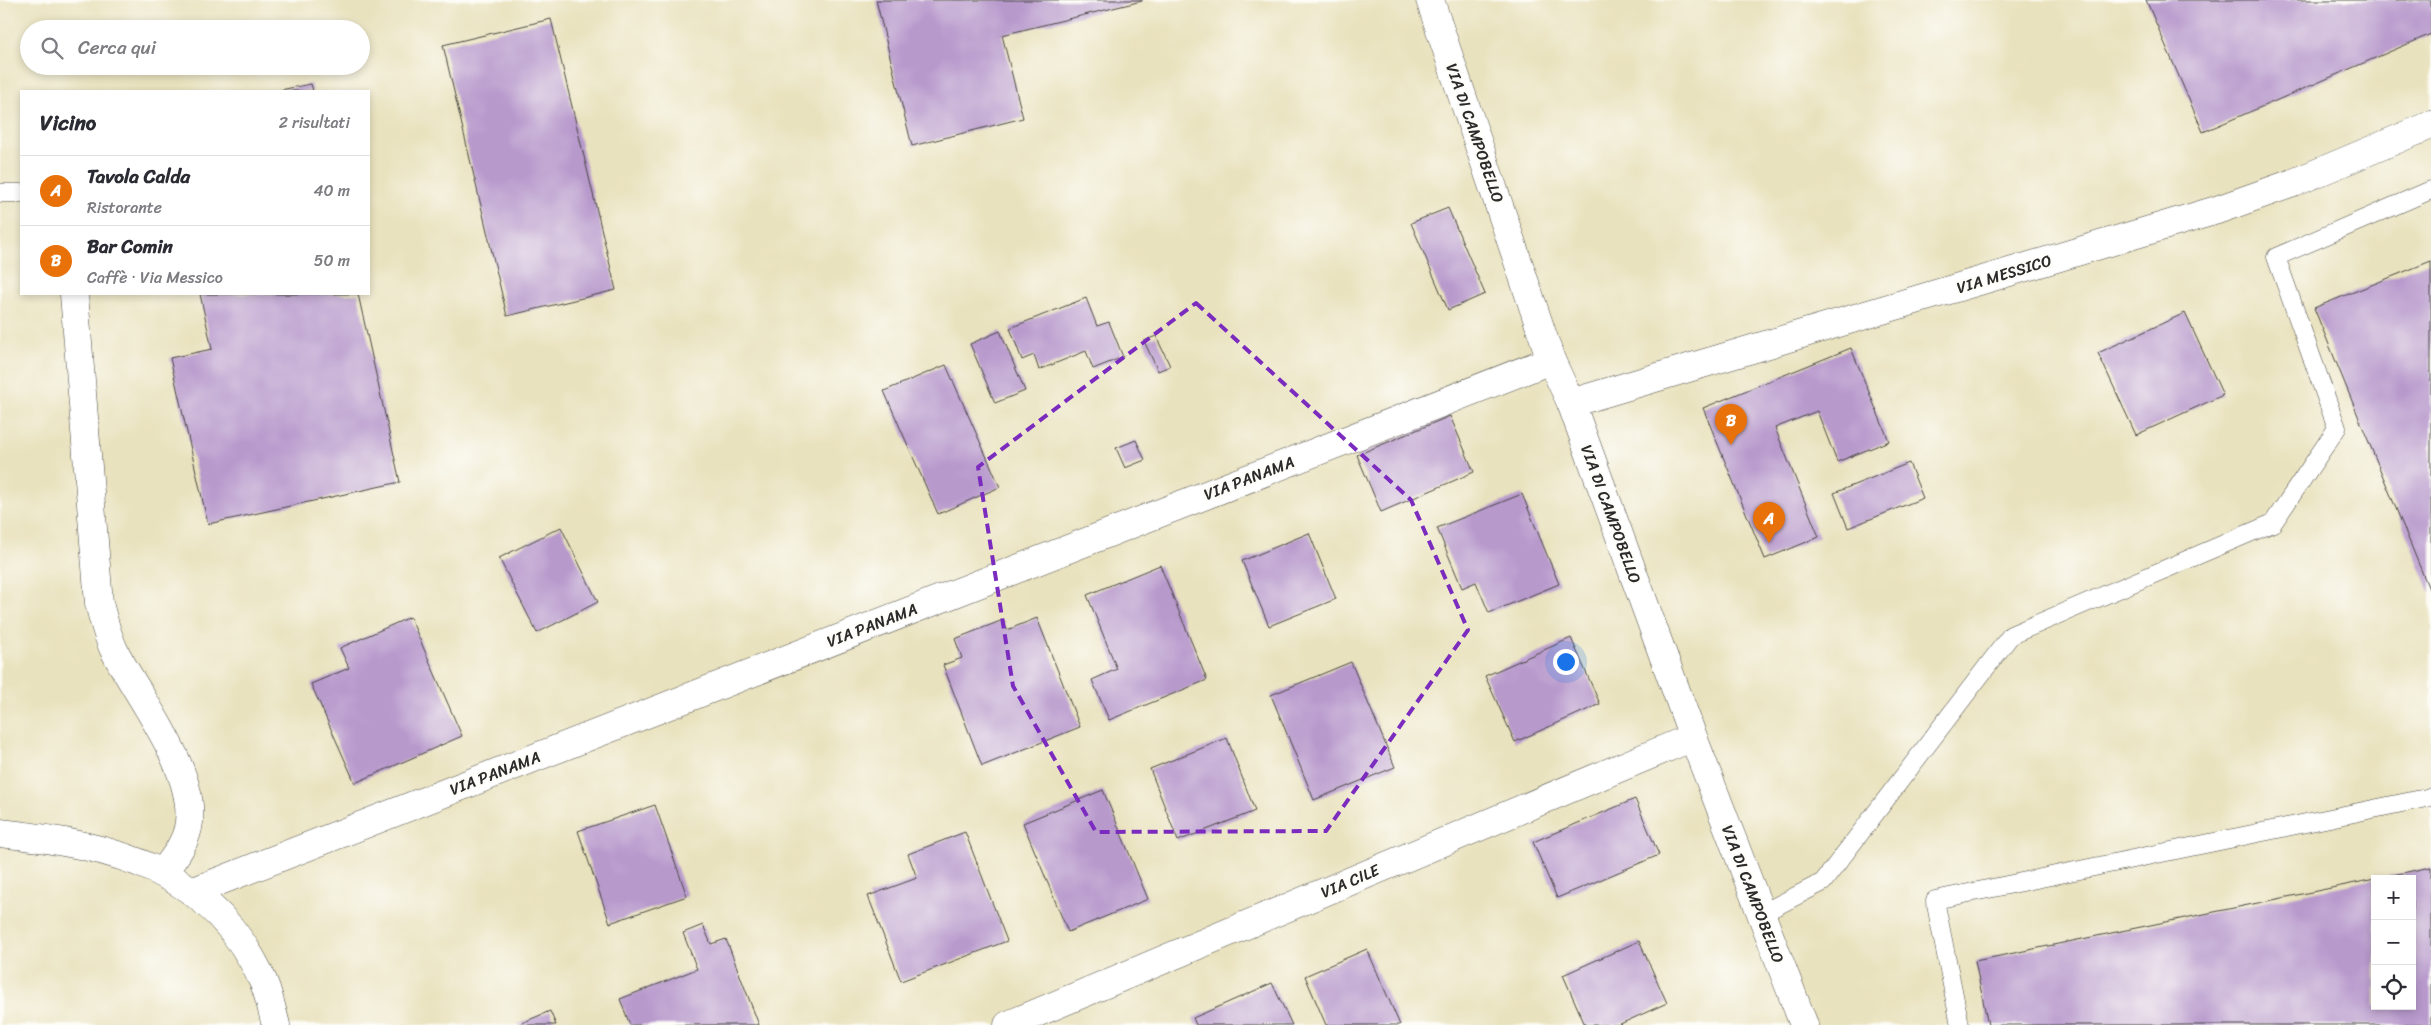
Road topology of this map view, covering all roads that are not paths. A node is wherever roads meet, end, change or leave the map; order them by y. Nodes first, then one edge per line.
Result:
1 (1430, 0) edge
2 (2431, 125) edge
3 (2431, 190) edge
4 (0, 193) edge
5 (20, 193) edge
6 (74, 295) edge
7 (1551, 360) junction
8 (1571, 403) junction
9 (1692, 737) junction
10 (2431, 797) edge
11 (0, 832) edge
12 (163, 872) junction
13 (194, 891) junction
14 (1761, 914) junction
15 (276, 1025) edge
16 (1008, 1025) edge
17 (1804, 1025) edge
18 (1960, 1025) edge

1 - 7 street, VIA DI CAMPOBELLO
2 - 8 street, VIA MESSICO
3 - 14 lane
4 - 5 lane
6 - 12 street
7 - 8 street, VIA DI CAMPOBELLO
7 - 13 street, VIA PANAMA
8 - 9 street, VIA DI CAMPOBELLO
9 - 14 street, VIA DI CAMPOBELLO
9 - 16 street, VIA CILE
10 - 18 lane
11 - 12 street
12 - 13 street
13 - 15 street
14 - 17 street, VIA DI CAMPOBELLO

